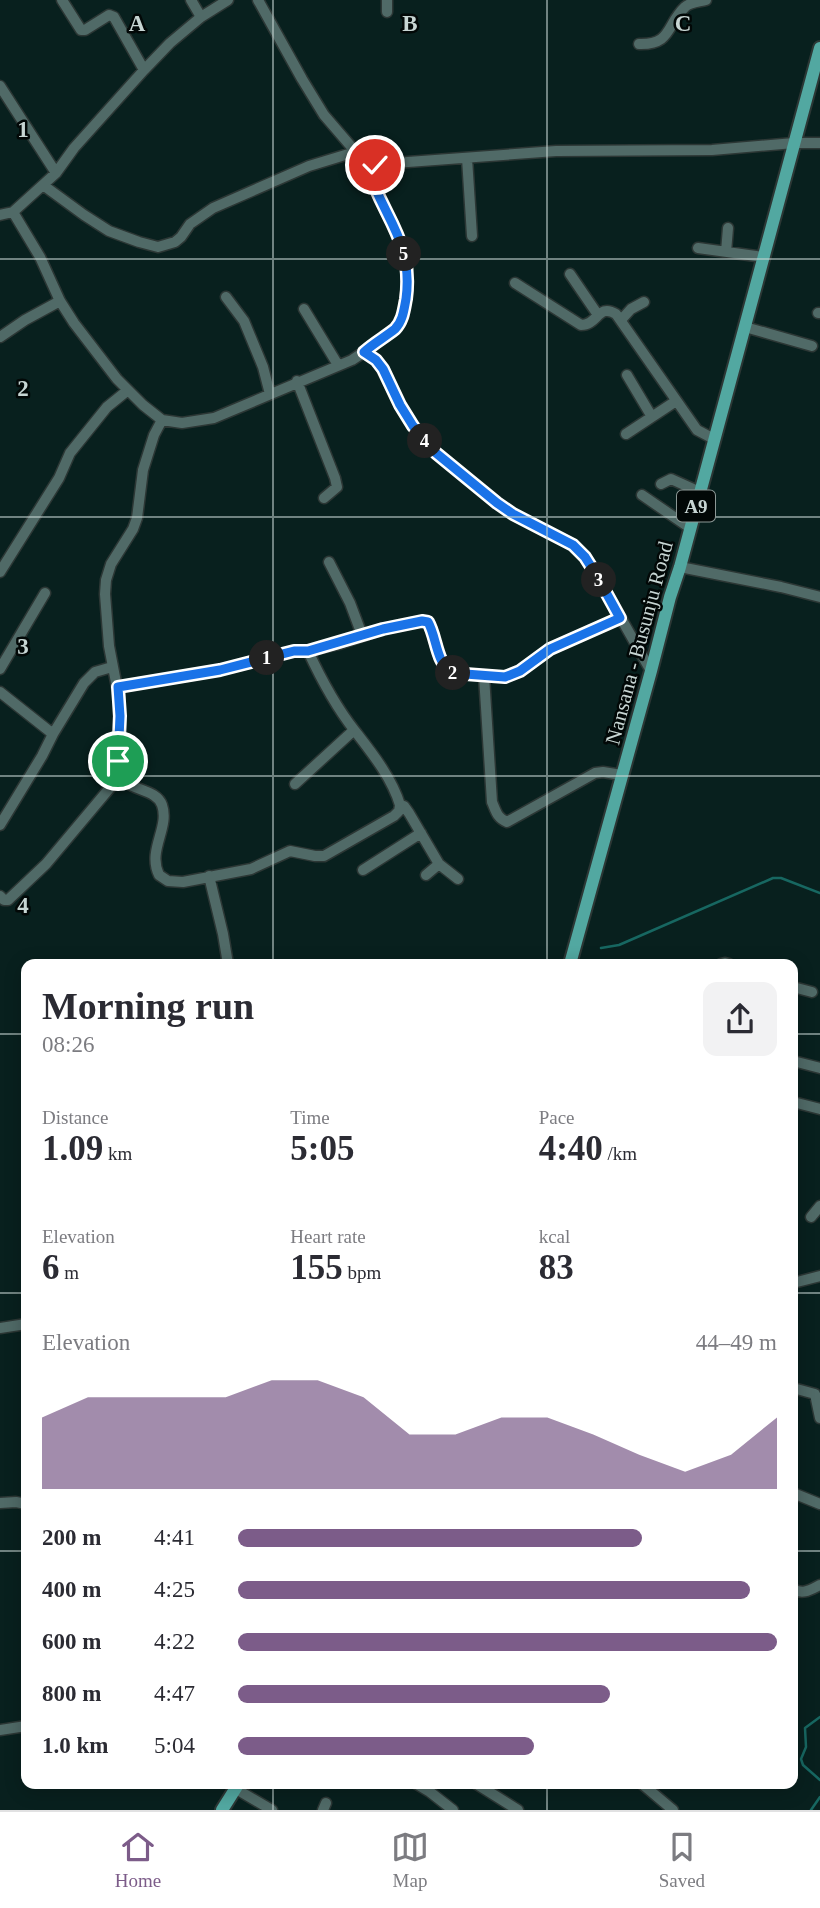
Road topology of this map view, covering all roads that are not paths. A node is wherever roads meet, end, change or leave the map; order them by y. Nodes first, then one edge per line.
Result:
1 (62, 0) edge
2 (191, 0) edge
3 (228, 0) edge
4 (258, 0) edge
5 (387, 0) edge
6 (706, 0) edge
7 (387, 12) dead end
8 (201, 17) junction
9 (639, 44) dead end
10 (820, 48) edge
11 (144, 70) junction
12 (0, 86) edge
13 (794, 143) junction
14 (820, 143) edge
15 (355, 152) junction
16 (467, 158) junction
17 (367, 165) junction
18 (56, 173) junction
19 (43, 185) junction
20 (13, 212) junction
21 (1, 214) edge
22 (728, 228) dead end
23 (472, 236) dead end
24 (698, 248) dead end
25 (726, 252) junction
26 (763, 257) junction
27 (570, 274) dead end
28 (515, 283) dead end
29 (226, 297) dead end
30 (60, 302) junction
31 (644, 302) dead end
32 (304, 309) dead end
33 (598, 315) junction
34 (621, 320) junction
35 (745, 327) junction
36 (0, 337) edge
37 (812, 346) dead end
38 (364, 352) junction
39 (338, 365) junction
40 (627, 374) dead end
41 (298, 382) junction
42 (128, 390) junction
43 (270, 394) junction
44 (676, 401) junction
45 (652, 417) junction
46 (162, 420) junction
47 (626, 434) dead end
48 (714, 439) junction
49 (661, 484) dead end
50 (700, 492) junction
51 (642, 495) dead end
52 (324, 498) dead end
53 (690, 528) junction
54 (329, 562) dead end
55 (680, 567) junction
56 (0, 572) edge
57 (45, 593) dead end
58 (820, 597) edge
59 (620, 618) junction
60 (362, 635) junction
61 (308, 651) junction
62 (112, 667) junction
63 (0, 669) edge
64 (651, 671) junction
65 (484, 676) junction
66 (118, 687) junction
67 (0, 692) edge
68 (354, 730) junction
69 (52, 734) junction
70 (622, 775) junction
71 (119, 776) junction
72 (295, 784) dead end
73 (400, 805) junction
74 (0, 825) edge
75 (421, 833) junction
76 (439, 864) junction
77 (363, 870) dead end
78 (426, 875) dead end
79 (209, 876) junction
80 (458, 879) dead end
81 (0, 896) edge
82 (227, 959) edge
83 (571, 959) edge
84 (798, 988) edge
85 (812, 992) dead end
86 (798, 1062) edge
87 (820, 1068) edge
88 (798, 1103) edge
89 (820, 1109) edge
90 (820, 1206) edge
91 (811, 1217) dead end
92 (820, 1276) edge
93 (798, 1282) edge
94 (21, 1325) edge
95 (0, 1328) edge
96 (798, 1389) edge
97 (818, 1394) edge
98 (820, 1418) edge
99 (798, 1495) edge
100 (0, 1503) edge
101 (21, 1503) edge
102 (820, 1504) edge
103 (820, 1585) edge
104 (798, 1592) edge
105 (21, 1727) edge
106 (0, 1730) edge
107 (235, 1789) edge
108 (241, 1789) edge
109 (425, 1789) edge
110 (485, 1789) edge
111 (648, 1789) edge
112 (222, 1810) edge
113 (272, 1810) edge
114 (453, 1810) edge
115 (518, 1810) edge
116 (673, 1810) edge

1 - 11 street
2 - 8 street
3 - 8 street
4 - 15 street
5 - 7 street
6 - 9 street
8 - 11 street
10 - 13 main road, Nansana - Busunju Road / A9
11 - 18 street
12 - 18 street
13 - 14 street
13 - 16 street
13 - 26 main road, Nansana - Busunju Road / A9
15 - 17 street
15 - 19 street
16 - 17 street
16 - 23 street
17 - 38 street
18 - 19 street
19 - 20 street
20 - 21 street
20 - 30 street
22 - 25 street
24 - 25 street
25 - 26 street
26 - 35 main road, Nansana - Busunju Road / A9
27 - 33 street
28 - 33 street
29 - 43 street
30 - 36 street
30 - 42 street
31 - 34 street
32 - 39 street
33 - 34 street
34 - 44 street
35 - 37 street
35 - 48 main road, Nansana - Busunju Road / A9
38 - 39 street
38 - 59 street
39 - 41 street
40 - 45 street
41 - 43 street
41 - 52 street
42 - 46 street
42 - 56 street
43 - 46 street
44 - 45 street
44 - 48 street
45 - 47 street
46 - 62 street
48 - 50 main road, Nansana - Busunju Road / A9
49 - 50 street
50 - 53 main road, Nansana - Busunju Road / A9
51 - 53 street
53 - 55 main road, Nansana - Busunju Road / A9
54 - 60 street
55 - 58 street
55 - 64 main road, Nansana - Busunju Road / A9
57 - 63 street
59 - 64 street
59 - 65 street
60 - 61 street
60 - 65 street
61 - 66 street
61 - 68 street
62 - 66 street
62 - 69 street
64 - 70 main road, Nansana - Busunju Road / A9
65 - 70 street
66 - 71 street
67 - 69 street
68 - 72 street
68 - 73 street
69 - 74 street
70 - 83 main road, Nansana - Busunju Road / A9
71 - 79 street
71 - 81 street
73 - 75 street
73 - 79 street
75 - 76 street
75 - 77 street
76 - 78 street
76 - 80 street
79 - 82 street
84 - 85 street
86 - 87 street
88 - 89 street
90 - 91 street
92 - 93 street
94 - 95 street
96 - 97 street
97 - 98 street
99 - 102 street
100 - 101 street
103 - 104 street
105 - 106 street
107 - 112 main road
108 - 113 street
109 - 114 street
110 - 115 street
111 - 116 street

